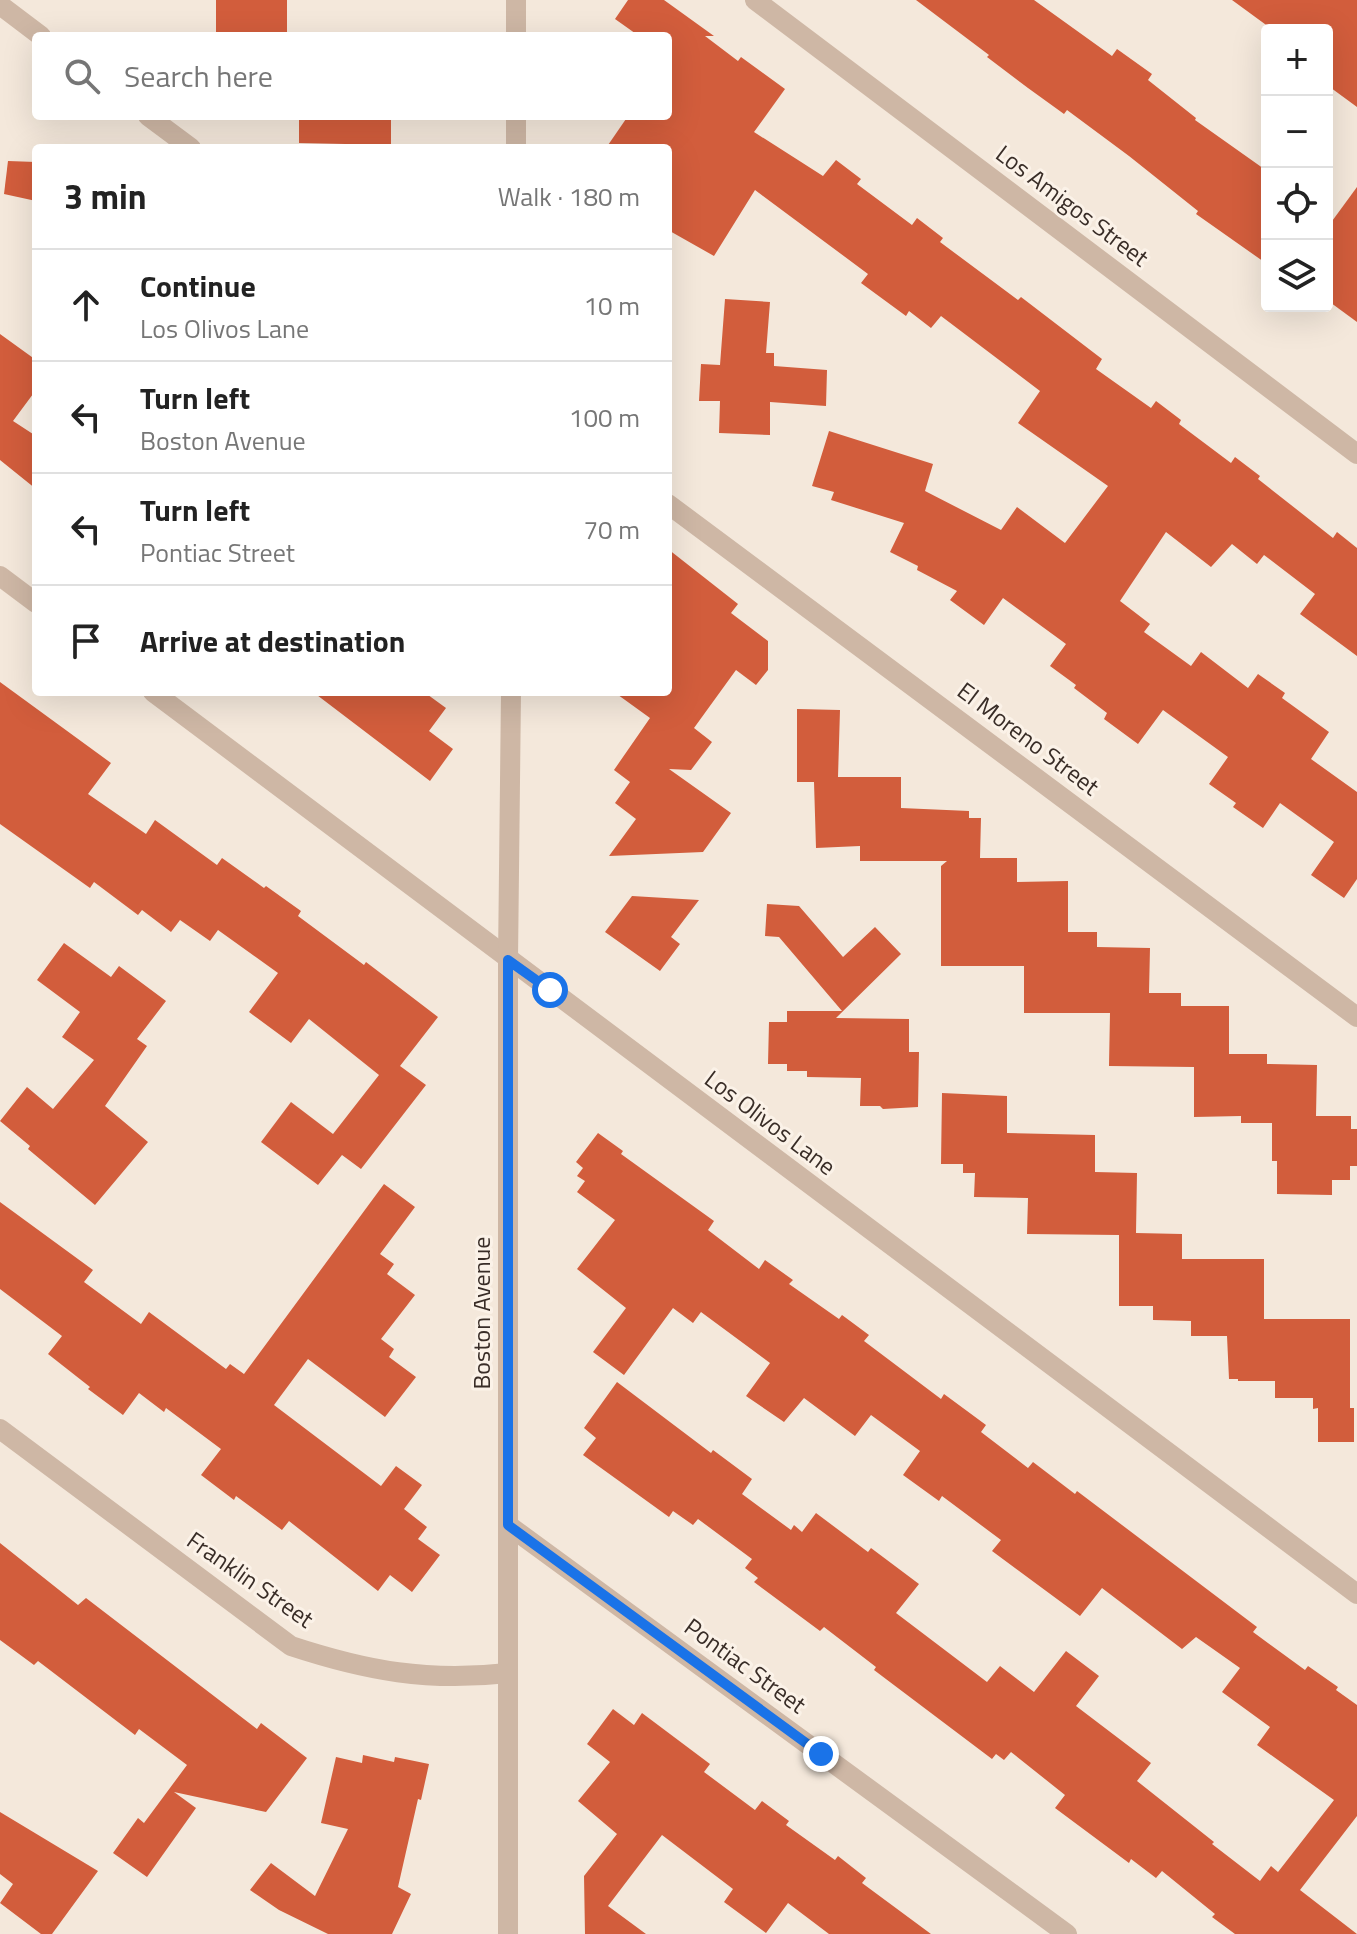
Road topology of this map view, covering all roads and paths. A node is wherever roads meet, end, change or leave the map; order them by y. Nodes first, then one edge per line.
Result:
1 (516, 0) edge
2 (755, 0) edge
3 (0, 5) edge
4 (36, 32) edge
5 (516, 32) edge
6 (153, 120) edge
7 (516, 120) edge
8 (186, 144) edge
9 (516, 144) edge
10 (1357, 454) edge
11 (672, 507) edge
12 (0, 576) edge
13 (32, 600) edge
14 (158, 696) edge
15 (511, 696) edge
16 (508, 960) junction
17 (1357, 1017) edge
18 (0, 1429) edge
19 (508, 1525) junction
20 (1357, 1594) edge
21 (508, 1673) junction
22 (508, 1934) edge
23 (1067, 1934) edge

1 - 5 street
2 - 10 street, Los Amigos Street
3 - 4 street
6 - 8 street
7 - 9 street
11 - 17 street, El Moreno Street
12 - 13 street
14 - 16 street, Los Olivos Lane
15 - 16 street, Boston Avenue
16 - 19 street, Boston Avenue
16 - 20 street, Los Olivos Lane
18 - 21 street, Franklin Street
19 - 21 street, Boston Avenue
19 - 23 street, Pontiac Street
21 - 22 street, Boston Avenue

